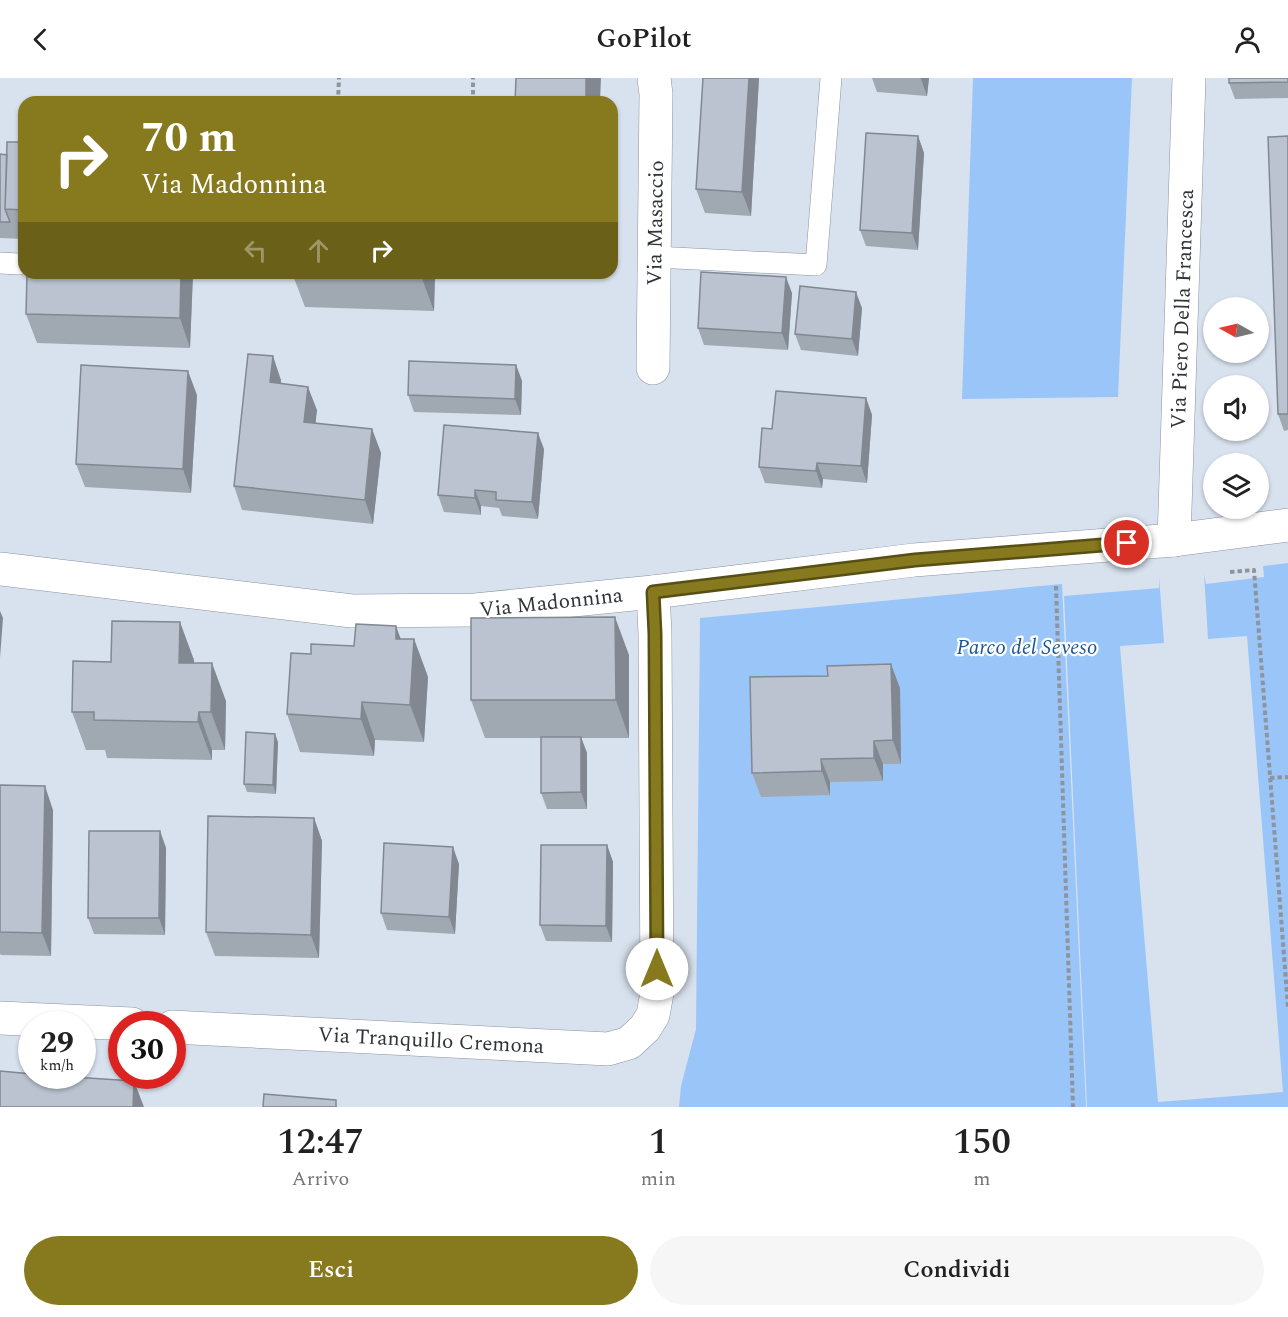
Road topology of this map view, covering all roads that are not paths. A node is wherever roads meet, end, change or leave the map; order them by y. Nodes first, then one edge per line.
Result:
1 (654, 78) edge
2 (831, 78) edge
3 (1189, 78) edge
4 (655, 257) junction
5 (653, 368) dead end
6 (1288, 525) edge
7 (1174, 540) junction
8 (0, 569) edge
9 (653, 592) junction
10 (0, 1018) edge
11 (108, 1023) edge
12 (186, 1028) edge

1 - 4 street, Via Masaccio
2 - 4 lane
3 - 7 street, Via Piero Della Francesca
4 - 5 street, Via Masaccio
6 - 7 street, Via Madonnina
7 - 9 street, Via Madonnina
8 - 9 street, Via Madonnina
9 - 12 street, Via Tranquillo Cremona
10 - 11 street

